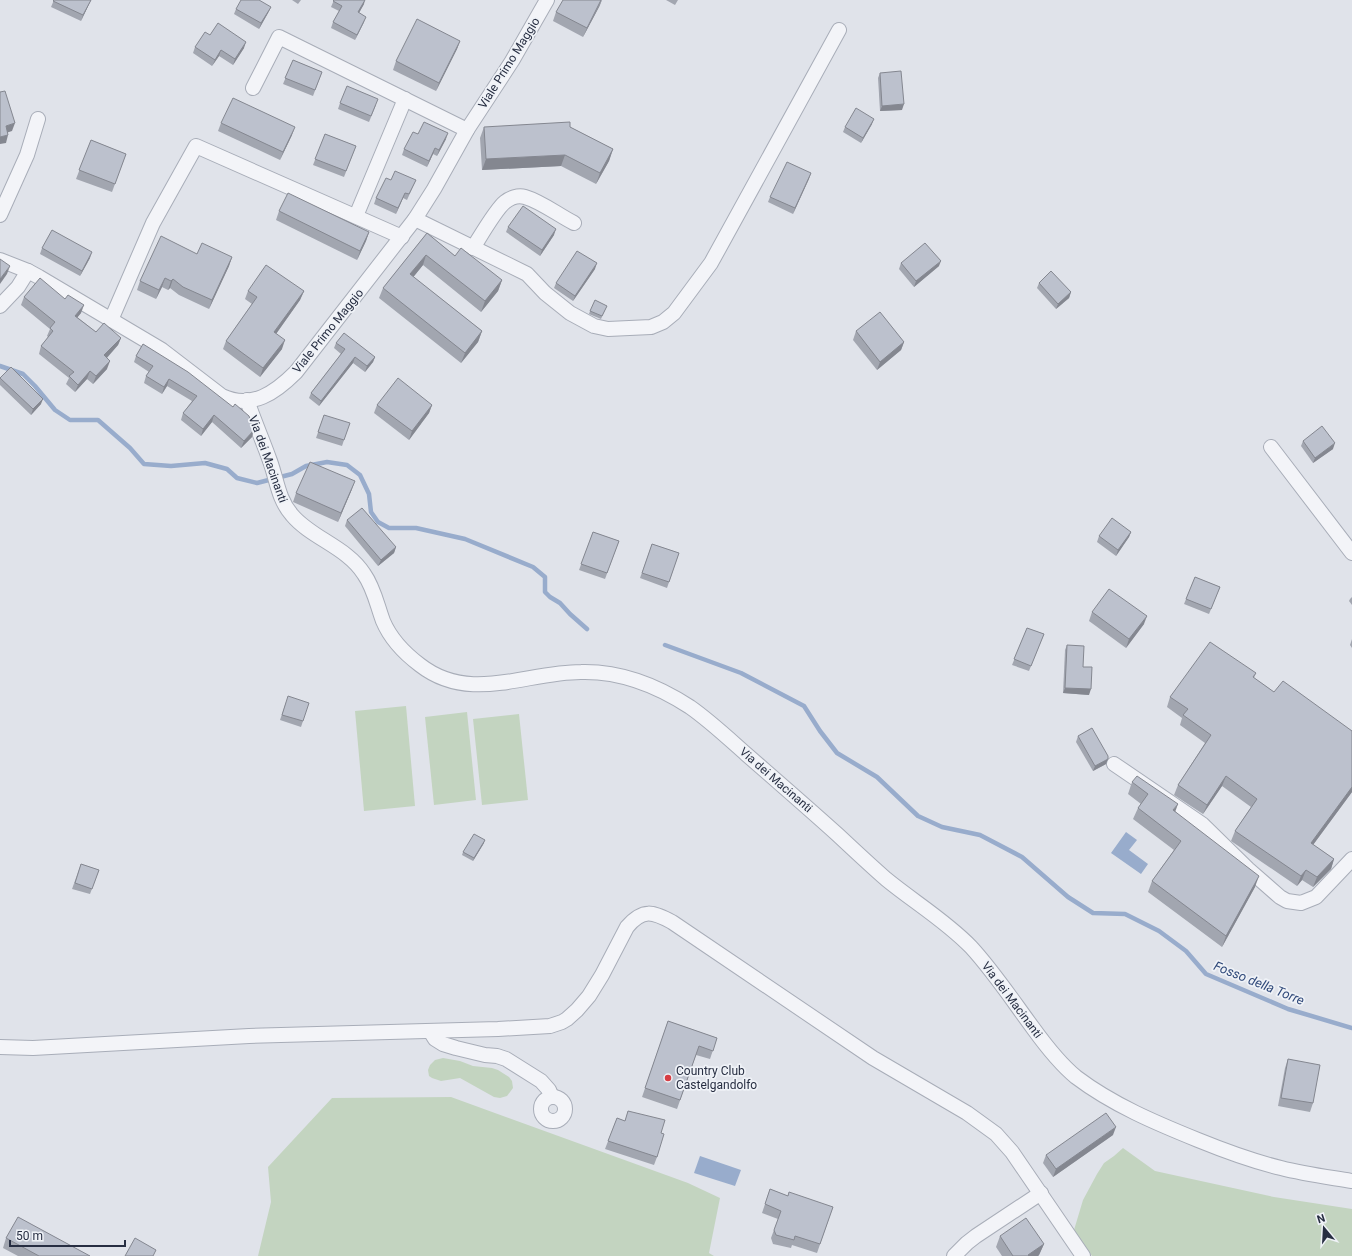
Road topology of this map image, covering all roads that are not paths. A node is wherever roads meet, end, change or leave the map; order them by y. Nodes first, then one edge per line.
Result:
1 (547, 0) edge
2 (839, 30) dead end
3 (253, 88) dead end
4 (405, 99) junction
5 (38, 119) dead end
6 (467, 130) junction
7 (0, 215) edge
8 (356, 216) junction
9 (415, 220) junction
10 (574, 223) dead end
11 (402, 237) junction
12 (473, 248) junction
13 (0, 260) edge
14 (28, 271) junction
15 (0, 306) edge
16 (111, 320) junction
17 (247, 400) junction
18 (1271, 447) dead end
19 (1352, 553) edge
20 (1114, 764) dead end
21 (1352, 859) edge
22 (430, 1031) junction
23 (0, 1047) edge
24 (552, 1097) dead end
25 (1352, 1181) edge
26 (1040, 1193) junction
27 (954, 1256) edge
28 (1083, 1256) edge

1 - 6 street, Viale Primo Maggio
2 - 12 street
3 - 4 street
4 - 6 street
4 - 8 street
5 - 7 street
6 - 9 street, Viale Primo Maggio
8 - 11 street
8 - 16 street
9 - 11 street, Viale Primo Maggio
9 - 12 street
10 - 12 street
11 - 17 street, Viale Primo Maggio
13 - 14 street, Viale Primo Maggio
14 - 15 street
14 - 16 street, Viale Primo Maggio
16 - 17 street, Viale Primo Maggio
17 - 25 street, Via dei Macinanti
18 - 19 street
20 - 21 street
22 - 23 street
22 - 24 street
22 - 26 street
26 - 27 street
26 - 28 street

